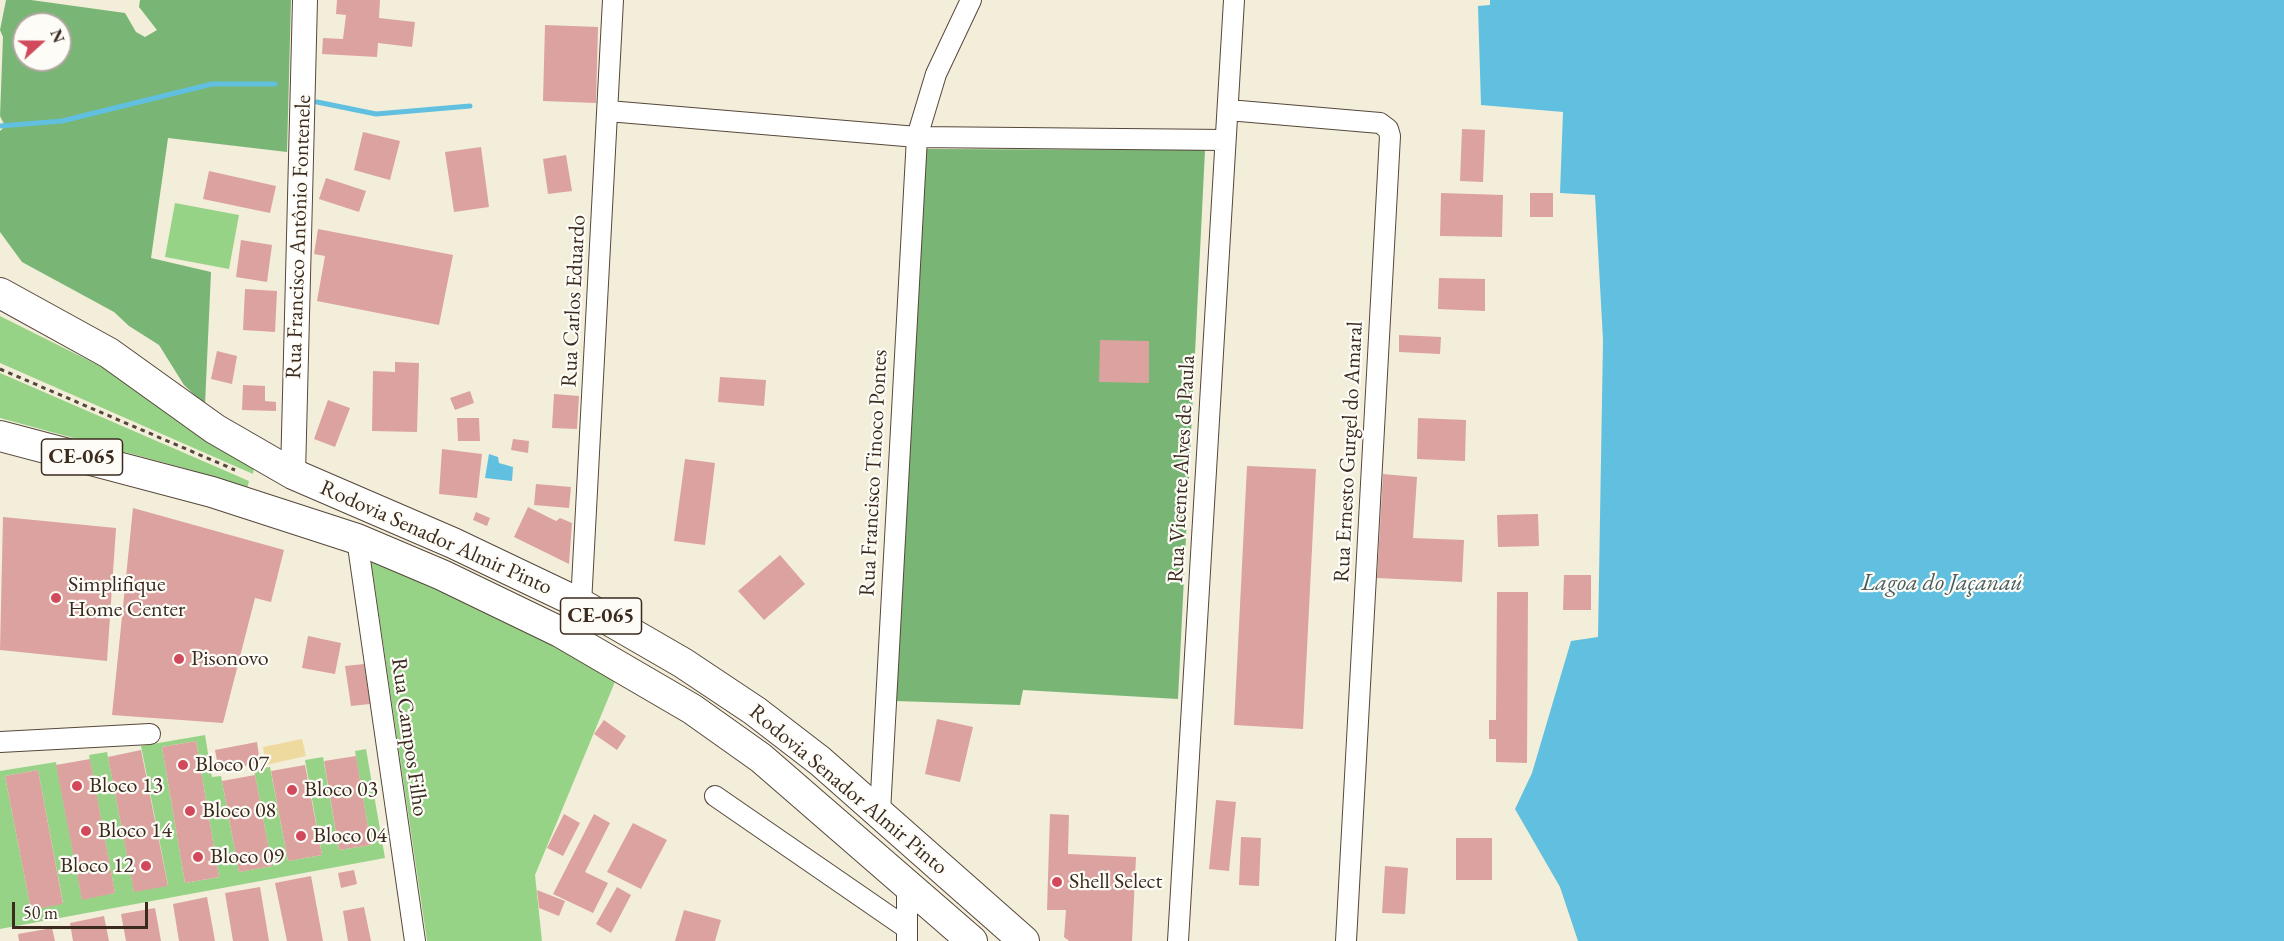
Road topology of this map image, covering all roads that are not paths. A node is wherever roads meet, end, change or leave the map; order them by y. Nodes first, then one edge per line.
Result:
1 (305, 0) edge
2 (613, 0) edge
3 (971, 0) edge
4 (1234, 0) edge
5 (608, 111) junction
6 (1228, 111) junction
7 (917, 137) junction
8 (1225, 140) junction
9 (5, 299) edge
10 (0, 436) edge
11 (293, 474) junction
12 (357, 539) junction
13 (582, 604) junction
14 (150, 734) dead end
15 (0, 742) edge
16 (715, 796) dead end
17 (880, 812) junction
18 (907, 883) junction
19 (906, 934) edge
20 (415, 941) edge
21 (972, 941) edge
22 (1024, 941) edge
23 (1178, 941) edge
24 (1346, 941) edge

1 - 11 street, Rua Francisco Antônio Fontenele
2 - 5 street, Rua Carlos Eduardo
3 - 7 street, Rua Francisco Tinoco Pontes
4 - 6 street, Rua Vicente Alves de Paula
5 - 7 street
5 - 13 street, Rua Carlos Eduardo
6 - 8 street, Rua Vicente Alves de Paula
6 - 24 street, Rua Ernesto Gurgel do Amaral
7 - 8 street
7 - 17 street, Rua Francisco Tinoco Pontes
8 - 23 street, Rua Vicente Alves de Paula
9 - 11 main road, Rodovia Senador Almir Pinto / CE-065
10 - 12 main road, Rodovia Senador Almir Pinto / CE-065
11 - 13 main road, Rodovia Senador Almir Pinto / CE-065
12 - 18 main road, Rodovia Senador Almir Pinto / CE-065
12 - 20 street, Rua Campos Filho
13 - 17 main road, Rodovia Senador Almir Pinto / CE-065
14 - 15 street
16 - 19 street
17 - 22 main road, Rodovia Senador Almir Pinto / CE-065
18 - 19 street
18 - 21 main road, Rodovia Senador Almir Pinto / CE-065

